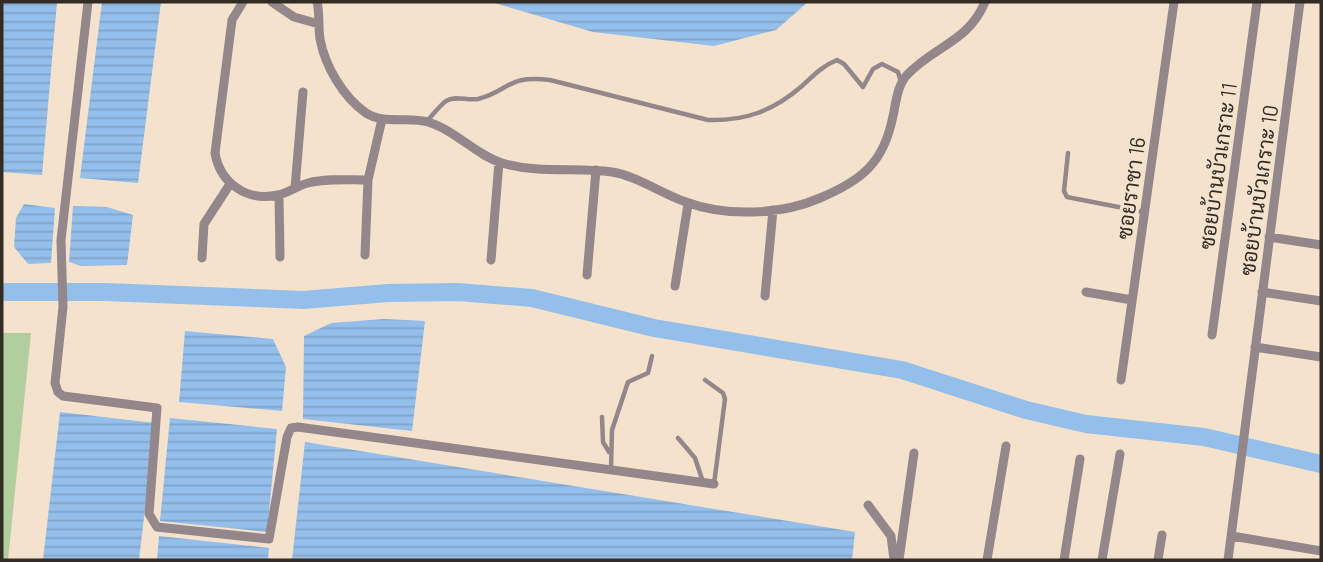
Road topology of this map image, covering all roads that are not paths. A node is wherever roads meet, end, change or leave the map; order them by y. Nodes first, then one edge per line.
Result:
1 (88, 2) edge
2 (243, 2) edge
3 (272, 2) edge
4 (317, 2) edge
5 (985, 2) edge
6 (1174, 2) edge
7 (1257, 2) edge
8 (1300, 2) edge
9 (319, 24) junction
10 (902, 83) junction
11 (303, 92) dead end
12 (382, 119) junction
13 (427, 121) junction
14 (1068, 153) dead end
15 (499, 162) junction
16 (596, 170) junction
17 (368, 180) junction
18 (230, 184) junction
19 (295, 188) junction
20 (279, 195) junction
21 (688, 204) junction
22 (773, 210) junction
23 (1144, 212) junction
24 (1269, 237) junction
25 (1321, 245) edge
26 (365, 256) dead end
27 (279, 257) dead end
28 (202, 258) dead end
29 (491, 260) dead end
30 (586, 275) dead end
31 (675, 286) dead end
32 (1086, 292) dead end
33 (1262, 292) junction
34 (765, 296) dead end
35 (1132, 300) junction
36 (1321, 301) edge
37 (1212, 335) dead end
38 (1255, 347) junction
39 (652, 356) dead end
40 (1321, 357) edge
41 (705, 380) dead end
42 (1121, 380) dead end
43 (602, 417) dead end
44 (678, 438) dead end
45 (1006, 446) dead end
46 (609, 453) junction
47 (914, 453) dead end
48 (1120, 454) dead end
49 (1080, 459) dead end
50 (611, 470) junction
51 (703, 483) junction
52 (714, 484) joint
53 (868, 505) dead end
54 (1162, 535) dead end
55 (1232, 536) junction
56 (1321, 551) edge
57 (896, 560) edge
58 (987, 560) edge
59 (1064, 560) edge
60 (1102, 560) edge
61 (1158, 560) edge
62 (1228, 560) edge

1 - 50 street
2 - 18 street
3 - 9 street
4 - 9 street
5 - 10 street
6 - 23 street, ซอยราชา 16
7 - 37 street, ซอยบ้านบัวเกราะ 11
8 - 24 street, ซอยบ้านบัวเกราะ 10
9 - 12 street
10 - 13 lane
10 - 22 street
11 - 19 street
12 - 13 street
12 - 17 street
13 - 15 street
14 - 23 lane
15 - 16 street
15 - 29 street
16 - 21 street
16 - 30 street
17 - 19 street
17 - 26 street
18 - 20 street
18 - 28 street
19 - 20 street
20 - 27 street
21 - 22 street
21 - 31 street
22 - 34 street
23 - 35 street, ซอยราชา 16
24 - 25 street
24 - 33 street, ซอยบ้านบัวเกราะ 10
32 - 35 street
33 - 36 street
33 - 38 street, ซอยบ้านบัวเกราะ 10
35 - 42 street, ซอยราชา 16
38 - 40 street
38 - 55 street, ซอยบ้านบัวเกราะ 10
39 - 46 lane
41 - 52 lane
43 - 46 lane
44 - 51 lane
45 - 58 street
46 - 50 lane
47 - 57 street
48 - 60 street
49 - 59 street
50 - 51 street
51 - 52 street
53 - 57 street
54 - 61 street
55 - 56 street
55 - 62 street, ซอยบ้านบัวเกราะ 10

